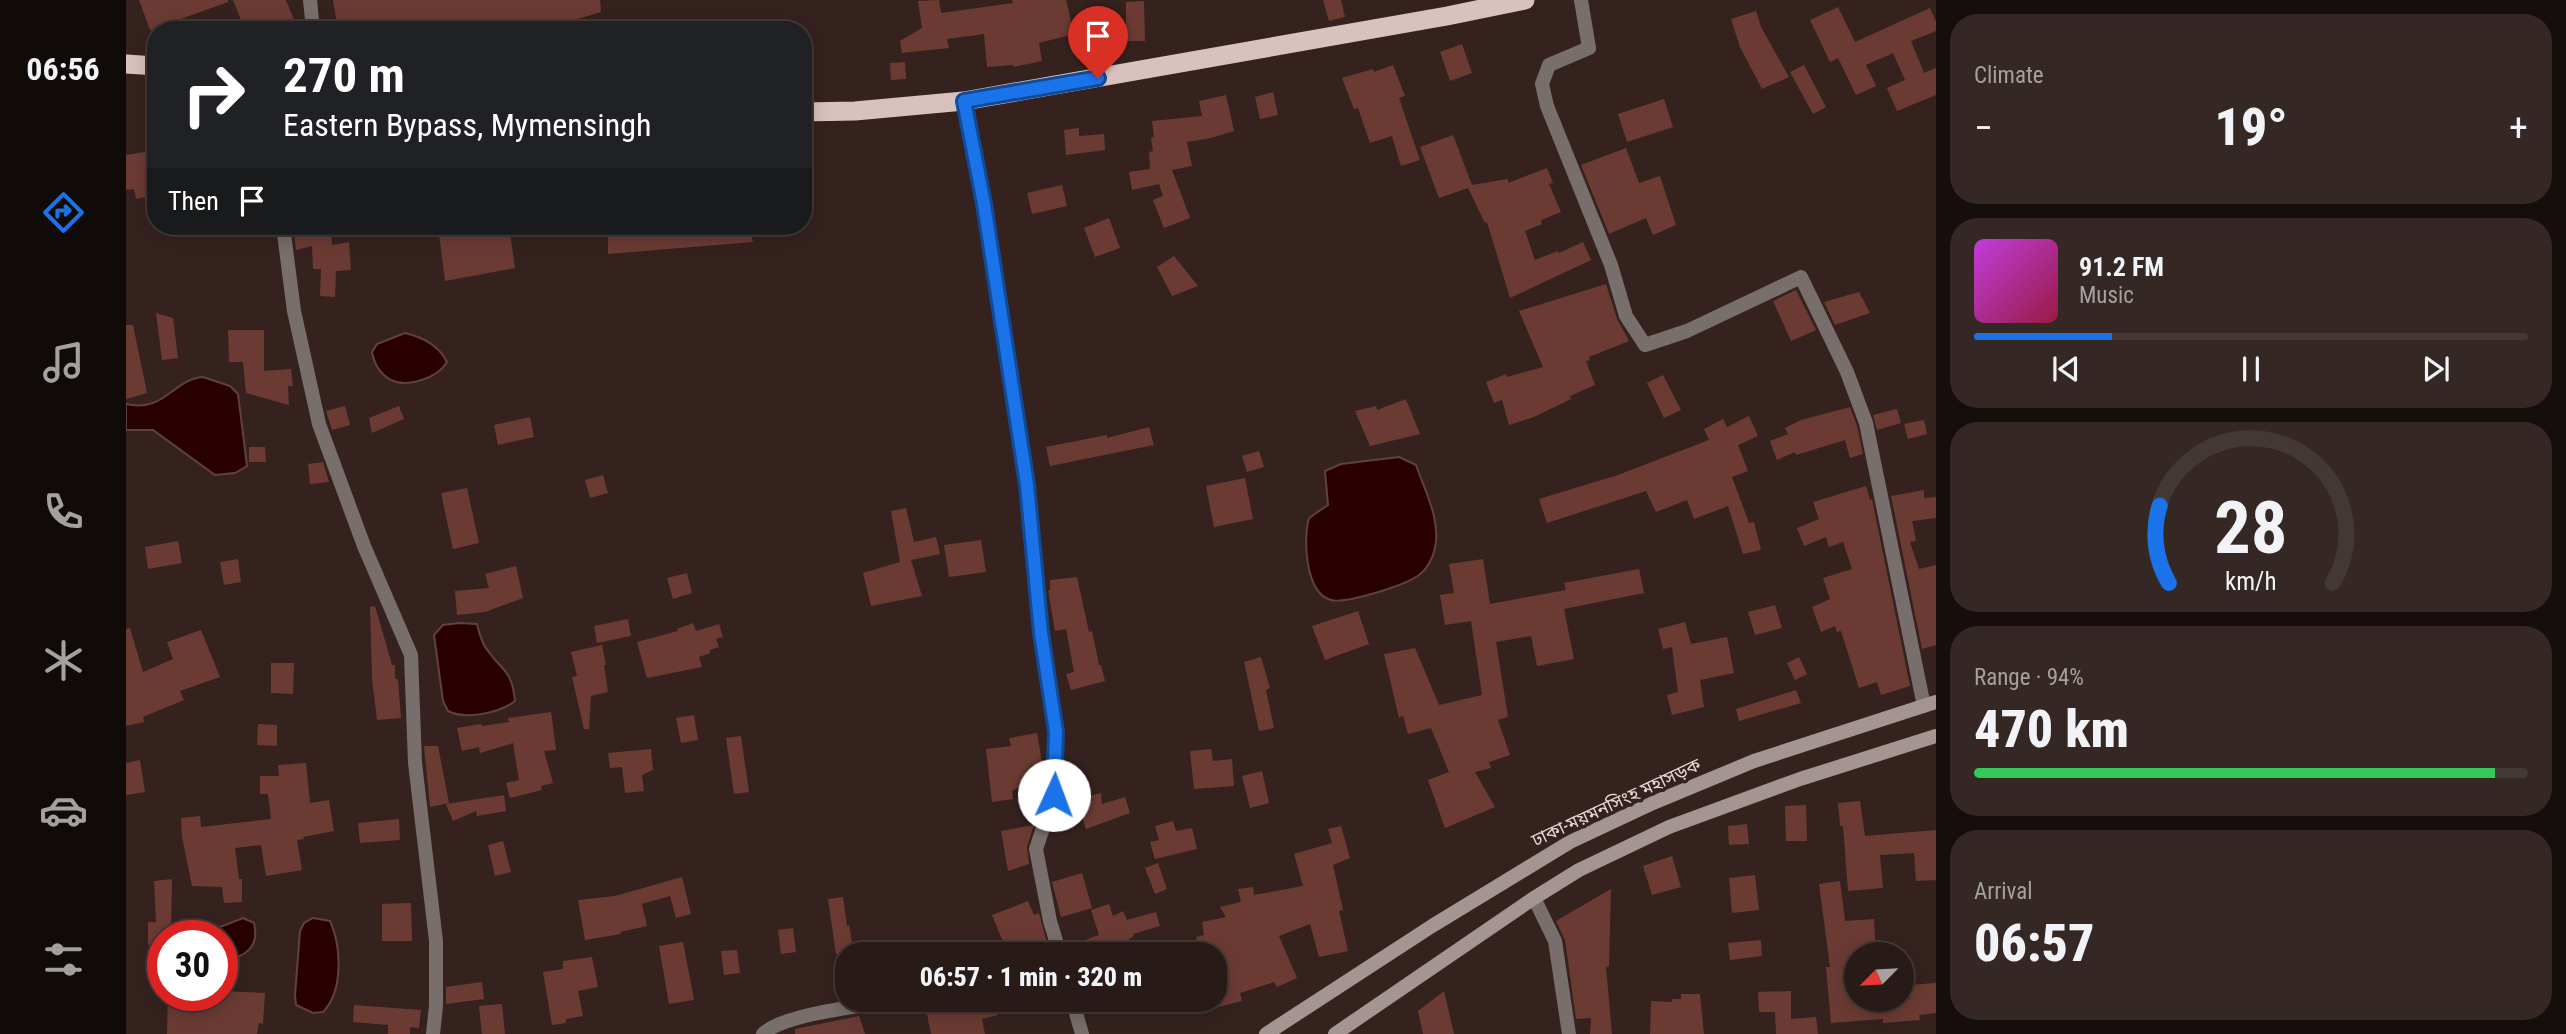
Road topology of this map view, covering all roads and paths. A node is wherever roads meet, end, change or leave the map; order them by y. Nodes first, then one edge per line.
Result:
1 (310, 0) edge
2 (1525, 0) edge
3 (1581, 0) edge
4 (1446, 8) edge
5 (312, 21) edge
6 (126, 64) edge
7 (147, 65) edge
8 (964, 101) junction
9 (812, 111) edge
10 (284, 235) edge
11 (1930, 704) edge
12 (1936, 736) edge
13 (1534, 898) junction
14 (1056, 942) edge
15 (835, 1011) edge
16 (1076, 1012) edge
17 (433, 1034) edge
18 (763, 1034) edge
19 (1082, 1034) edge
20 (1266, 1034) edge
21 (1335, 1034) edge
22 (1569, 1034) edge

1 - 5 street
2 - 4 highway
3 - 11 street
4 - 8 highway
6 - 7 highway
8 - 9 highway
8 - 14 street
10 - 17 street
11 - 20 main road, ঢাকা-ময়মনসিংহ মহাসড়ক
12 - 13 main road
13 - 21 main road
13 - 22 street
15 - 18 street
16 - 19 street

